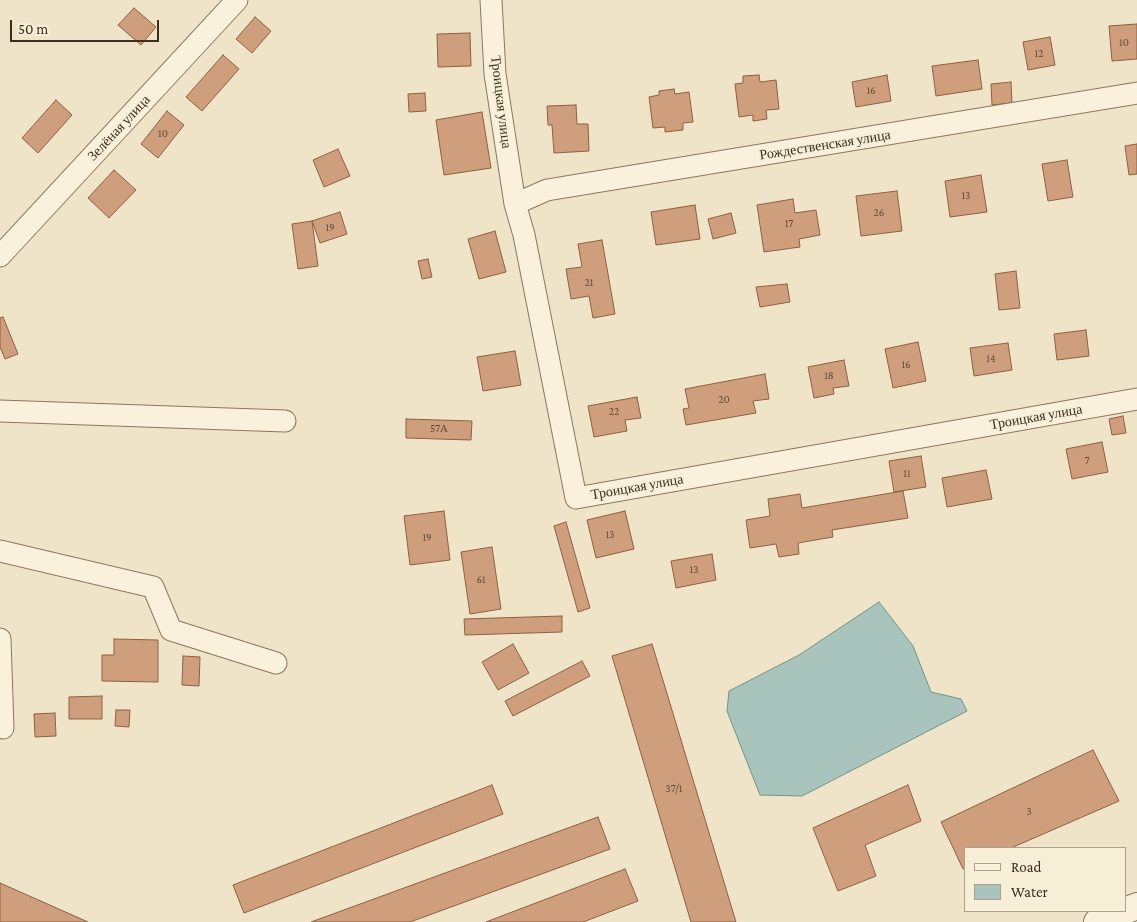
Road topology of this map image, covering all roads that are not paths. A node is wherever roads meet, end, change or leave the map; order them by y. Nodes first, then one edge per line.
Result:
1 (237, 0) edge
2 (491, 0) edge
3 (1137, 93) edge
4 (515, 204) junction
5 (0, 256) edge
6 (1137, 399) edge
7 (0, 411) edge
8 (286, 421) dead end
9 (0, 551) edge
10 (0, 639) edge
11 (276, 663) dead end
12 (3, 728) dead end
13 (1122, 912) edge
14 (1097, 922) edge

1 - 5 street, Зелёная улица
2 - 4 street, Троицкая улица
3 - 4 street, Рождественская улица
4 - 6 street, Троицкая улица
7 - 8 street
9 - 11 street
10 - 12 street
13 - 14 street

